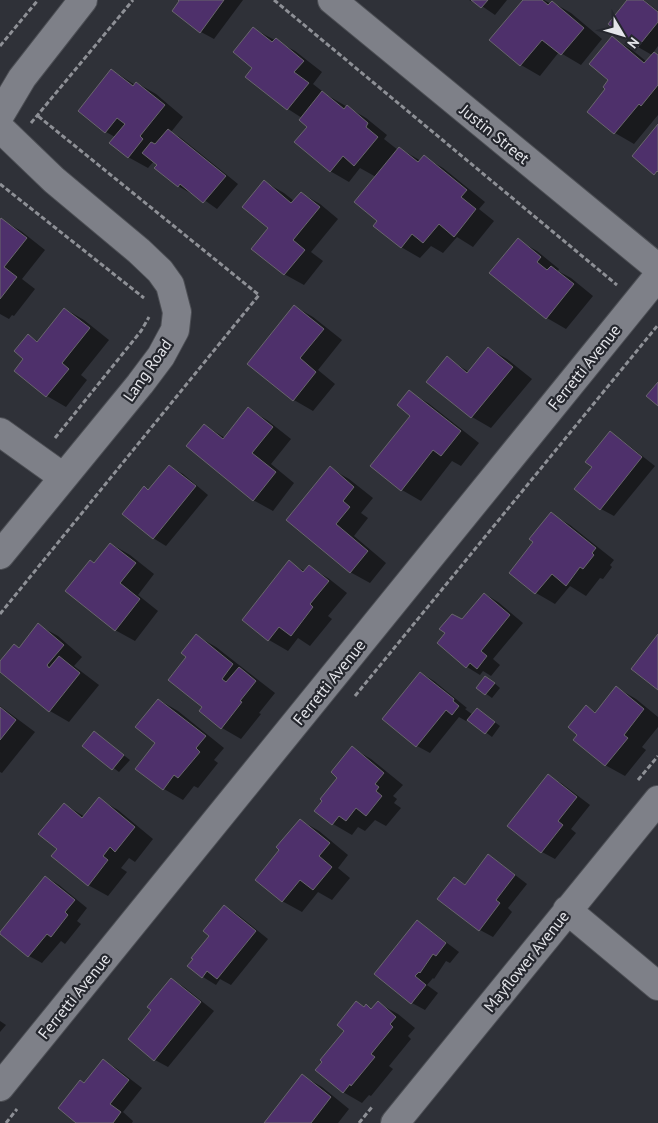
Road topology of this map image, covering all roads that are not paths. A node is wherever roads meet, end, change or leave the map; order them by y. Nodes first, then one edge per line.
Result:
1 (83, 0) edge
2 (332, 0) edge
3 (0, 115) edge
4 (6, 134) edge
5 (658, 268) edge
6 (658, 276) edge
7 (0, 432) edge
8 (63, 477) junction
9 (0, 555) edge
10 (658, 800) edge
11 (567, 910) junction
12 (658, 986) edge
13 (0, 1087) edge
14 (394, 1123) edge

1 - 3 street
2 - 5 street, Justin Street
4 - 8 street, Lang Road
6 - 13 street, Ferretti Avenue
7 - 8 street
8 - 9 street, Lang Road
10 - 11 street, Mayflower Avenue
11 - 12 street
11 - 14 street, Mayflower Avenue

